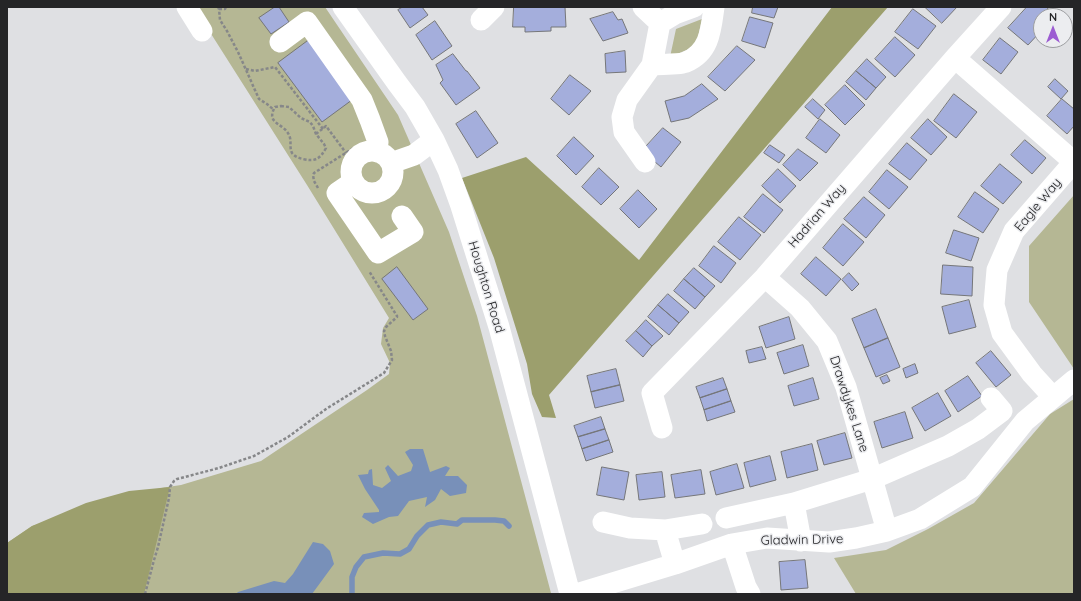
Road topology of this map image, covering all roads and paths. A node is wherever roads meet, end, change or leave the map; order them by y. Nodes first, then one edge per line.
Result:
1 (187, 7) edge
2 (226, 7) edge
3 (343, 7) edge
4 (643, 7) edge
5 (694, 7) edge
6 (714, 7) edge
7 (1001, 7) edge
8 (218, 8) edge
9 (660, 23) junction
10 (202, 31) dead end
11 (280, 42) dead end
12 (955, 58) junction
13 (652, 65) junction
14 (246, 69) junction
15 (274, 110) junction
16 (323, 129) junction
17 (316, 134) junction
18 (434, 140) junction
19 (346, 153) junction
20 (382, 153) junction
21 (645, 162) dead end
22 (1074, 162) edge
23 (353, 182) junction
24 (322, 193) dead end
25 (402, 216) dead end
26 (368, 270) dead end
27 (765, 277) junction
28 (1074, 380) edge
29 (1053, 397) junction
30 (990, 398) dead end
31 (662, 428) dead end
32 (872, 479) junction
33 (794, 503) junction
34 (726, 518) dead end
35 (603, 522) dead end
36 (702, 524) dead end
37 (665, 530) junction
38 (887, 531) junction
39 (802, 541) junction
40 (732, 544) junction
41 (675, 564) junction
42 (742, 592) edge
43 (145, 594) edge
44 (570, 594) edge
45 (576, 594) edge

1 - 10 street
2 - 8 path
3 - 18 street, Houghton Road
4 - 9 street
5 - 9 street
6 - 13 street
7 - 12 street, Hadrian Way
8 - 14 path
9 - 13 street
11 - 20 street
12 - 22 street
12 - 27 street, Hadrian Way
13 - 21 street
14 - 15 path
14 - 16 path
15 - 17 path
15 - 17 path
16 - 17 path
16 - 19 path
18 - 20 street
18 - 44 street, Houghton Road
19 - 20 path
19 - 24 path
20 - 23 street
20 - 23 street
22 - 29 street, Eagle Way
23 - 25 street
26 - 43 path
27 - 31 street, Hadrian Way
27 - 32 street, Drawdykes Lane
28 - 29 street, Gladwin Drive
29 - 38 street, Gladwin Drive
30 - 32 street
32 - 33 street
32 - 38 street, Drawdykes Lane
33 - 34 street
33 - 39 street
35 - 37 street
36 - 37 street
37 - 41 street
38 - 39 street, Gladwin Drive
39 - 40 street, Gladwin Drive
40 - 41 street, Gladwin Drive
40 - 42 street
41 - 45 street, Gladwin Drive

